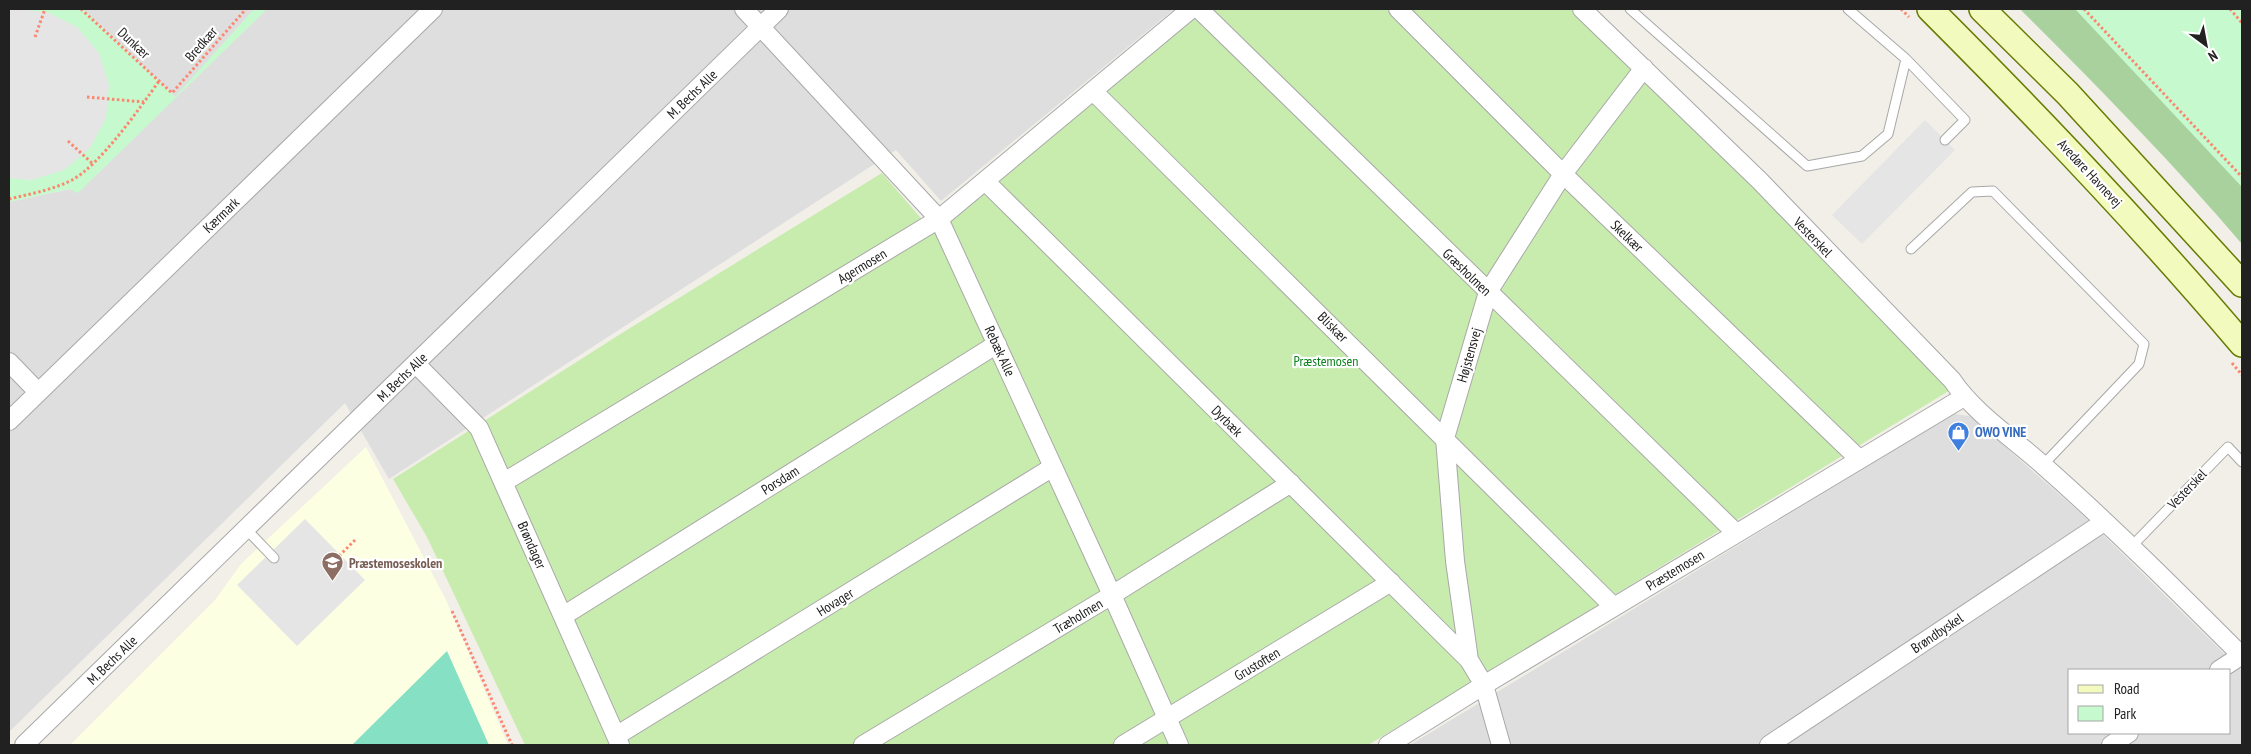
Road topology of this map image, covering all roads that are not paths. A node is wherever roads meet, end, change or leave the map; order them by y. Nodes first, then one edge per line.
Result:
1 (433, 9) edge
2 (744, 9) edge
3 (779, 9) edge
4 (1191, 9) edge
5 (1199, 9) edge
6 (1398, 9) edge
7 (1582, 9) edge
8 (1630, 9) edge
9 (1848, 9) edge
10 (1930, 9) edge
11 (1982, 9) edge
12 (761, 27) junction
13 (1906, 58) junction
14 (1644, 68) junction
15 (1093, 90) junction
16 (1945, 140) dead end
17 (1563, 174) junction
18 (986, 182) junction
19 (938, 219) junction
20 (1911, 249) dead end
21 (2242, 284) edge
22 (1488, 292) junction
23 (997, 344) junction
24 (2242, 344) edge
25 (9, 362) edge
26 (416, 364) junction
27 (38, 392) junction
28 (1964, 397) junction
29 (9, 421) edge
30 (1445, 438) junction
31 (1859, 459) junction
32 (2242, 462) edge
33 (2044, 465) junction
34 (1053, 467) junction
35 (504, 482) junction
36 (1291, 484) junction
37 (2104, 522) junction
38 (246, 529) junction
39 (1736, 533) junction
40 (2132, 547) junction
41 (274, 558) dead end
42 (1391, 582) junction
43 (1112, 595) junction
44 (1614, 606) junction
45 (563, 616) junction
46 (2242, 655) edge
47 (1469, 660) junction
48 (2221, 669) edge
49 (1484, 685) junction
50 (1166, 719) junction
51 (2128, 734) edge
52 (618, 741) edge
53 (24, 745) edge
54 (863, 745) edge
55 (1123, 745) edge
56 (1179, 745) edge
57 (1388, 745) edge
58 (1501, 745) edge
59 (1769, 745) edge
60 (2111, 745) edge

1 - 27 street, Kærmark
2 - 12 street, Rebæk Alle
3 - 12 street, M. Bechs Alle
4 - 15 street, Agermosen
5 - 22 street, Græsholmen
6 - 17 street, Skelkær
7 - 14 street, Vesterskel
8 - 13 lane
9 - 13 lane
10 - 24 street, Avedøre Havnevej
11 - 21 street
12 - 19 street, Rebæk Alle
12 - 26 street, M. Bechs Alle
13 - 16 lane
14 - 17 street, Højstensvej
14 - 28 street, Vesterskel
15 - 18 street, Agermosen
15 - 30 street, Bliskær
17 - 22 street, Højstensvej
17 - 31 street, Skelkær
18 - 19 street, Agermosen
18 - 36 street, Dyrbæk
19 - 23 street, Rebæk Alle
19 - 35 street, Agermosen
20 - 33 lane
22 - 30 street, Højstensvej
22 - 39 street, Græsholmen
23 - 34 street, Rebæk Alle
23 - 45 street, Porsdam
25 - 27 street
26 - 35 street, Brøndager
26 - 38 street, M. Bechs Alle
27 - 29 street, Kærmark
28 - 31 street, Præstemosen
28 - 33 street, Vesterskel
30 - 44 street, Bliskær
30 - 47 street, Højstensvej
31 - 39 street, Præstemosen
32 - 40 lane, Vesterskel
33 - 37 street, Vesterskel
34 - 43 street, Rebæk Alle
34 - 52 street, Hovager
35 - 45 street, Brøndager
36 - 42 street, Dyrbæk
36 - 43 street, Træholmen
37 - 40 street, Vesterskel
37 - 59 street, Brøndbyskel
38 - 41 lane
38 - 53 street, M. Bechs Alle
39 - 44 street, Præstemosen
40 - 46 street, Vesterskel
42 - 47 street, Dyrbæk
42 - 50 street, Grustoften
43 - 50 street, Rebæk Alle
43 - 54 street, Træholmen
44 - 49 street, Præstemosen
45 - 52 street, Brøndager
46 - 48 street
47 - 49 street, Højstensvej
49 - 57 street, Præstemosen
49 - 58 street, Højstensvej
50 - 55 street, Grustoften
50 - 56 street, Rebæk Alle
51 - 60 street

